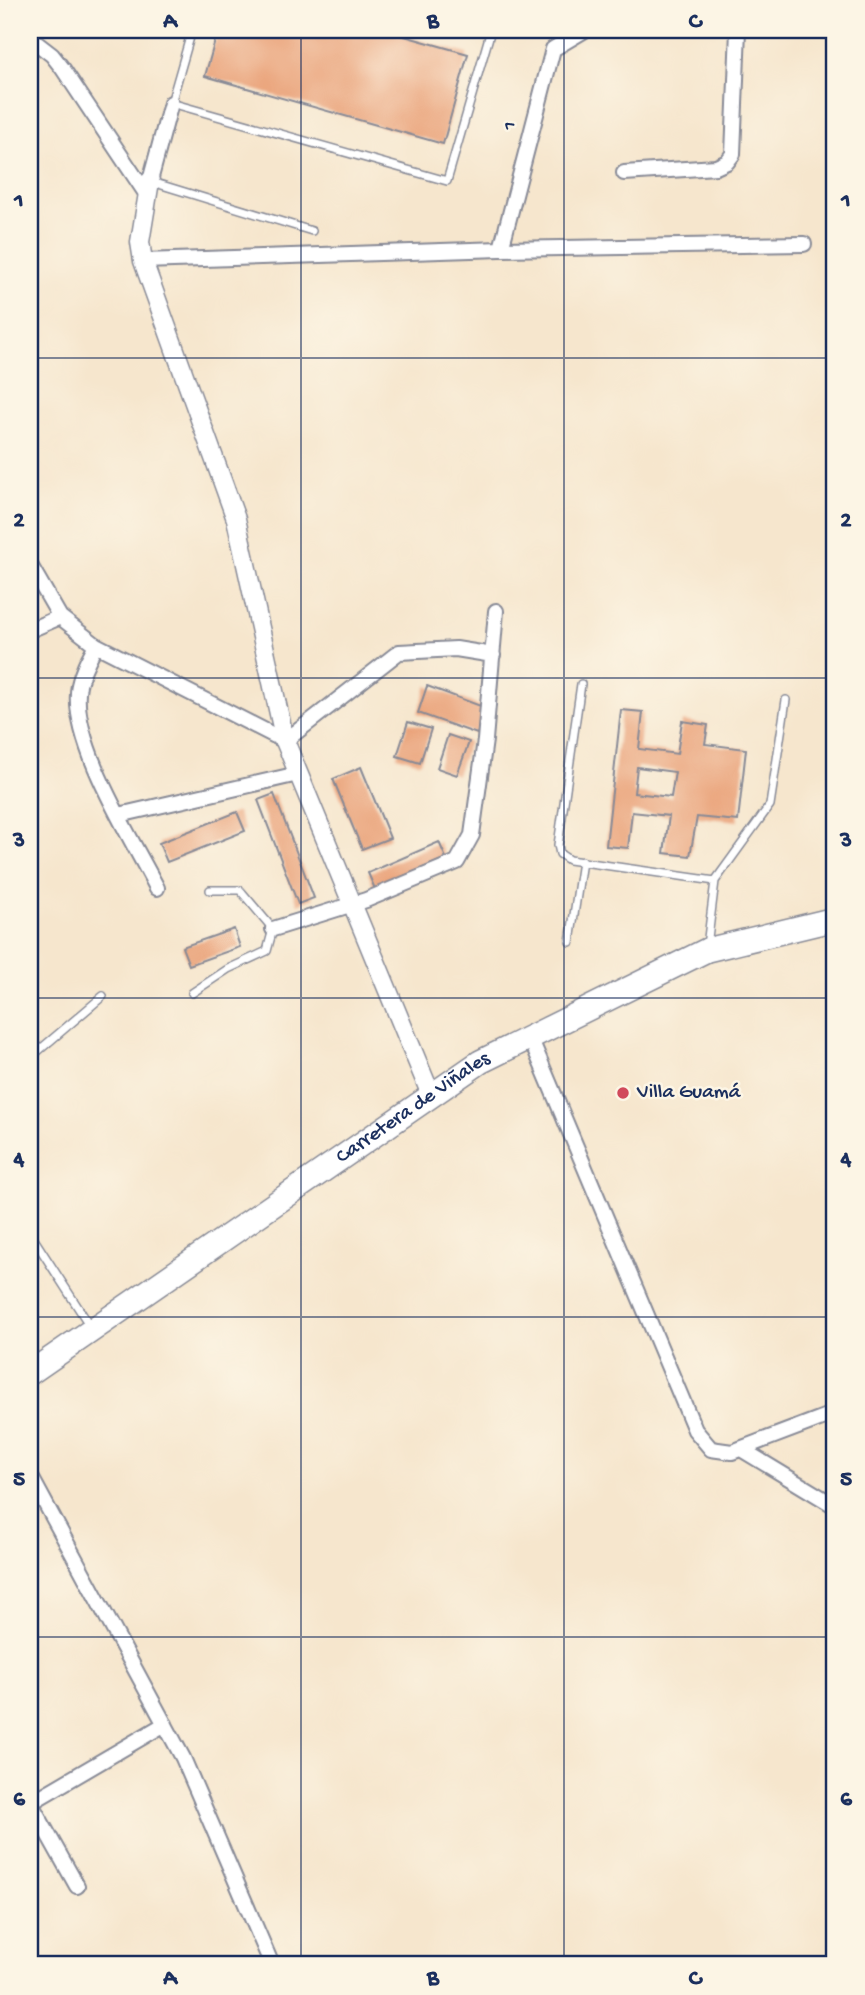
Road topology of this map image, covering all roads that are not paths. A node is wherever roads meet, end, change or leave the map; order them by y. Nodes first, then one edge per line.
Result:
1 (192, 30) edge
2 (491, 30) edge
3 (585, 30) edge
4 (738, 30) edge
5 (30, 38) edge
6 (171, 103) junction
7 (624, 173) dead end
8 (148, 188) junction
9 (312, 230) dead end
10 (804, 244) dead end
11 (501, 249) junction
12 (143, 261) junction
13 (30, 565) edge
14 (496, 611) dead end
15 (60, 617) junction
16 (30, 631) edge
17 (96, 645) junction
18 (493, 655) junction
19 (581, 684) dead end
20 (786, 700) dead end
21 (285, 741) junction
22 (298, 774) junction
23 (119, 815) junction
24 (582, 861) junction
25 (715, 881) junction
26 (157, 888) dead end
27 (210, 890) dead end
28 (352, 904) junction
29 (835, 919) edge
30 (273, 929) junction
31 (570, 942) dead end
32 (707, 950) junction
33 (192, 993) dead end
34 (103, 996) dead end
35 (530, 1037) junction
36 (30, 1058) edge
37 (431, 1095) junction
38 (30, 1233) edge
39 (93, 1329) junction
40 (30, 1373) edge
41 (835, 1413) edge
42 (741, 1448) junction
43 (30, 1475) edge
44 (835, 1506) edge
45 (165, 1724) junction
46 (30, 1802) edge
47 (76, 1886) dead end
48 (272, 1965) edge

1 - 6 lane
2 - 6 lane
3 - 11 street, 1
4 - 7 street
5 - 8 street
6 - 8 street
8 - 9 lane
8 - 12 street
10 - 11 street
11 - 12 street
12 - 21 street
13 - 15 street
14 - 18 street
15 - 16 street
15 - 17 street
17 - 21 street
17 - 23 street
18 - 21 street
18 - 28 street
19 - 24 lane
20 - 25 lane
21 - 22 street
22 - 23 street
22 - 28 street
23 - 26 street
24 - 25 lane
24 - 31 lane
25 - 32 lane
27 - 30 lane
28 - 30 street
28 - 37 street
29 - 32 main road, Carretera de Viñales
30 - 33 lane
32 - 35 main road, Carretera de Viñales
34 - 36 lane
35 - 37 main road, Carretera de Viñales
35 - 42 street
37 - 39 main road, Carretera de Viñales
38 - 39 lane
39 - 40 main road, Carretera de Viñales
41 - 42 street
42 - 44 street
43 - 45 street
45 - 46 street
45 - 48 street
46 - 47 street

